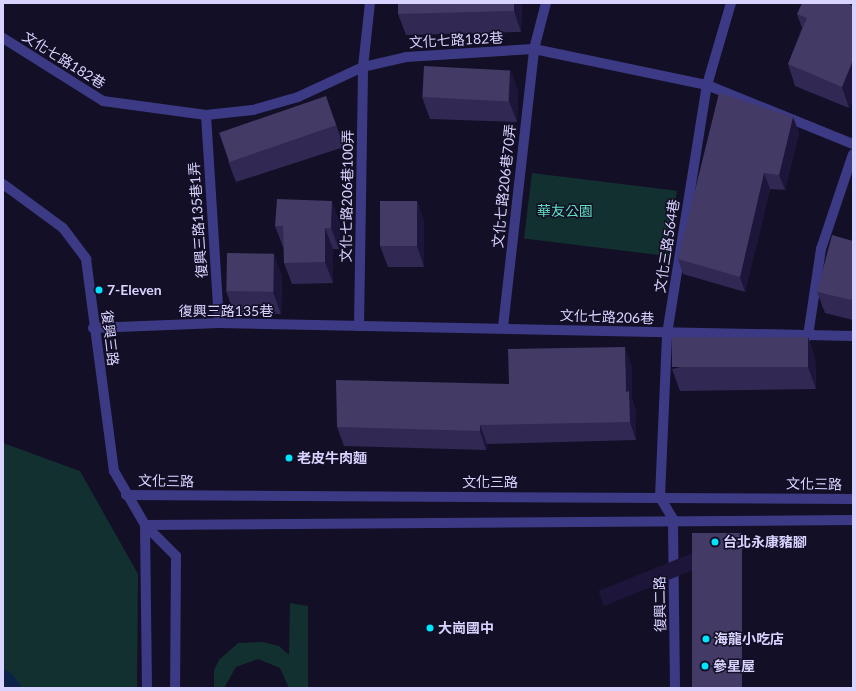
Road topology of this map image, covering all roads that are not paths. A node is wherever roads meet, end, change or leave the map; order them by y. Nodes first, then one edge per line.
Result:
1 (370, 3) edge
2 (546, 3) edge
3 (731, 3) edge
4 (3, 38) edge
5 (534, 49) junction
6 (363, 67) junction
7 (707, 85) junction
8 (206, 115) junction
9 (853, 144) edge
10 (853, 154) edge
11 (3, 184) edge
12 (219, 323) junction
13 (359, 326) junction
14 (503, 327) junction
15 (94, 328) junction
16 (666, 334) junction
17 (808, 336) junction
18 (853, 336) edge
19 (126, 495) junction
20 (660, 497) junction
21 (853, 499) edge
22 (672, 519) junction
23 (853, 520) edge
24 (145, 524) junction
25 (147, 688) edge
26 (175, 688) edge
27 (675, 688) edge

1 - 6 street, 文化七路206巷100弄
2 - 5 street, 文化七路206巷70弄
3 - 7 street, 文化三路564巷
4 - 8 street, 文化七路182巷
5 - 6 street, 文化七路182巷
5 - 7 street, 文化七路182巷
5 - 14 street, 文化七路206巷70弄
6 - 8 street, 文化七路182巷
6 - 13 street, 文化七路206巷100弄
7 - 9 street, 文化七路182巷
7 - 16 street, 文化三路564巷
8 - 12 street, 復興三路135巷1弄
10 - 17 street
11 - 15 street, 復興三路
12 - 13 street, 復興三路135巷
12 - 15 street, 復興三路135巷
13 - 14 street, 文化七路206巷
14 - 16 street, 文化七路206巷
15 - 19 street, 復興三路
16 - 17 street, 文化七路206巷
16 - 20 street, 文化三路564巷
17 - 18 street, 文化七路206巷
19 - 20 street, 文化三路
19 - 24 street, 復興三路
20 - 21 street, 文化三路
20 - 22 street
22 - 23 street
22 - 24 street
22 - 27 street, 復興二路
24 - 25 street
24 - 26 street, 復興三路

